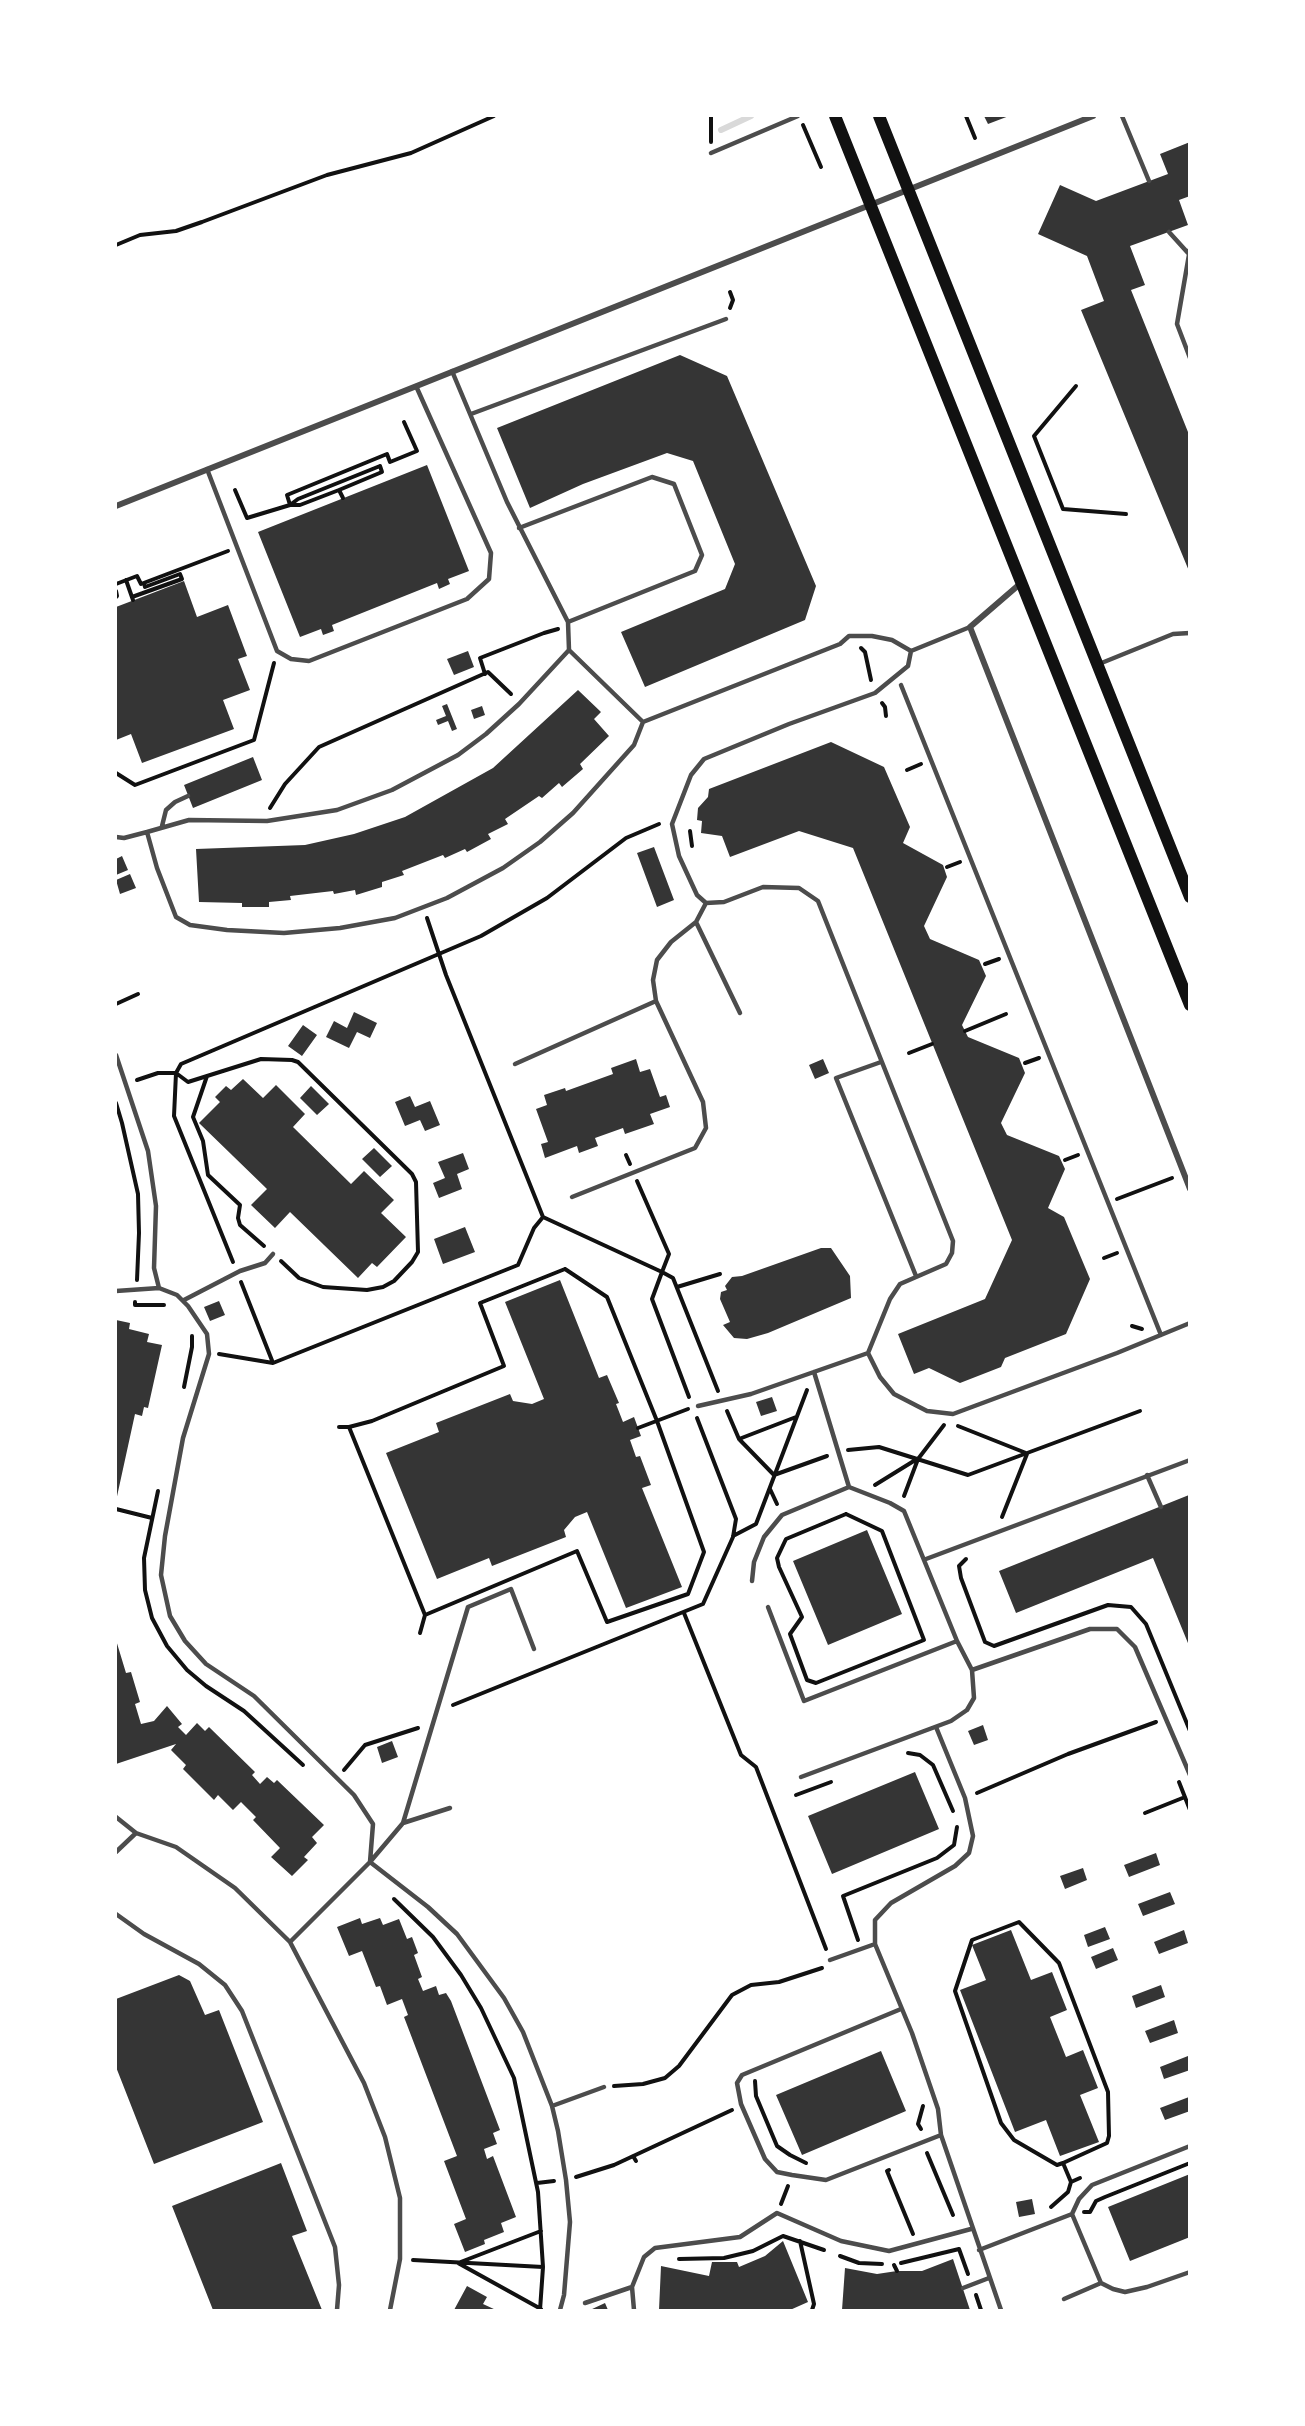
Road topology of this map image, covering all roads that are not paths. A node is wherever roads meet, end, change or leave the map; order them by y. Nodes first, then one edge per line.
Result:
1 (797, 116) edge
2 (835, 116) edge
3 (879, 116) edge
4 (1093, 116) edge
5 (1122, 116) edge
6 (711, 153) road end
7 (1149, 182) dead end
8 (908, 189) junction
9 (871, 204) junction
10 (1169, 232) dead end
11 (1189, 251) edge
12 (726, 319) dead end
13 (1190, 358) edge
14 (452, 371) junction
15 (416, 386) junction
16 (471, 414) junction
17 (207, 469) junction
18 (116, 506) edge
19 (519, 528) junction
20 (1021, 583) junction
21 (568, 625) junction
22 (970, 627) junction
23 (1190, 633) edge
24 (569, 650) junction
25 (911, 651) junction
26 (1097, 665) junction
27 (901, 685) dead end
28 (643, 722) junction
29 (188, 796) dead end
30 (162, 826) junction
31 (147, 832) junction
32 (116, 837) edge
33 (1190, 897) edge
34 (706, 903) junction
35 (696, 922) junction
36 (656, 1001) junction
37 (1190, 1005) edge
38 (740, 1014) dead end
39 (116, 1055) edge
40 (881, 1062) junction
41 (515, 1064) dead end
42 (1190, 1189) edge
43 (572, 1197) dead end
44 (273, 1254) road end
45 (916, 1276) junction
46 (159, 1288) junction
47 (116, 1291) edge
48 (184, 1300) junction
49 (1190, 1323) edge
50 (1161, 1335) junction
51 (868, 1353) junction
52 (814, 1372) junction
53 (698, 1406) dead end
54 (1190, 1460) edge
55 (1147, 1475) junction
56 (849, 1486) junction
57 (1161, 1507) dead end
58 (926, 1559) junction
59 (752, 1581) dead end
60 (768, 1607) dead end
61 (957, 1641) junction
62 (534, 1648) dead end
63 (972, 1671) junction
64 (936, 1727) junction
65 (1190, 1775) edge
66 (801, 1777) dead end
67 (450, 1808) dead end
68 (116, 1817) edge
69 (403, 1822) junction
70 (136, 1833) junction
71 (116, 1851) edge
72 (370, 1862) junction
73 (116, 1914) edge
74 (290, 1942) junction
75 (875, 1944) junction
76 (830, 1959) road end
77 (901, 2009) junction
78 (604, 2087) road end
79 (552, 2106) junction
80 (941, 2135) junction
81 (1190, 2146) edge
82 (1072, 2214) junction
83 (971, 2229) junction
84 (979, 2250) junction
85 (1190, 2272) edge
86 (989, 2278) junction
87 (1101, 2283) junction
88 (632, 2287) junction
89 (963, 2288) dead end
90 (1064, 2299) dead end
91 (585, 2303) dead end
92 (337, 2310) edge
93 (390, 2310) edge
94 (560, 2310) edge
95 (634, 2310) edge
96 (1000, 2310) edge

1 - 6 lane
2 - 9 main road
3 - 8 main road
4 - 8 street
5 - 7 lane
8 - 9 street
8 - 26 main road
9 - 14 street
9 - 20 main road
10 - 11 lane
11 - 13 lane
12 - 16 lane
14 - 15 street
14 - 16 lane
15 - 17 street
15 - 17 lane
16 - 19 lane
17 - 18 street
19 - 21 lane
19 - 21 lane
20 - 22 street
20 - 37 main road
21 - 24 lane
22 - 25 lane
22 - 42 street
23 - 26 lane
24 - 28 lane
24 - 30 lane
25 - 28 lane
25 - 34 lane
26 - 33 main road
27 - 50 lane
28 - 31 lane
29 - 30 lane
30 - 31 lane
31 - 32 lane
34 - 35 lane
34 - 40 lane
35 - 36 lane
35 - 38 lane
36 - 41 lane
36 - 43 lane
39 - 46 lane
40 - 45 lane
40 - 45 lane
44 - 48 lane
45 - 51 lane
46 - 47 lane
46 - 48 lane
48 - 72 lane
49 - 50 lane
50 - 51 lane
51 - 52 lane
52 - 53 lane
52 - 56 lane
54 - 55 lane
55 - 57 lane
55 - 58 lane
56 - 58 lane
56 - 59 lane
58 - 61 lane
60 - 61 lane
61 - 63 lane
62 - 69 lane
63 - 64 lane
63 - 65 lane
64 - 66 lane
64 - 75 lane
67 - 69 lane
68 - 70 lane
69 - 72 lane
70 - 71 lane
70 - 74 lane
72 - 74 lane
72 - 79 lane
73 - 92 lane
74 - 93 lane
75 - 76 lane
75 - 77 lane
77 - 80 lane
77 - 80 lane
78 - 79 lane
79 - 94 lane
80 - 83 lane
81 - 82 lane
82 - 84 lane
82 - 87 lane
83 - 84 lane
83 - 88 lane
84 - 86 lane
85 - 87 lane
86 - 89 lane
86 - 96 lane
87 - 90 lane
88 - 91 lane
88 - 95 lane

